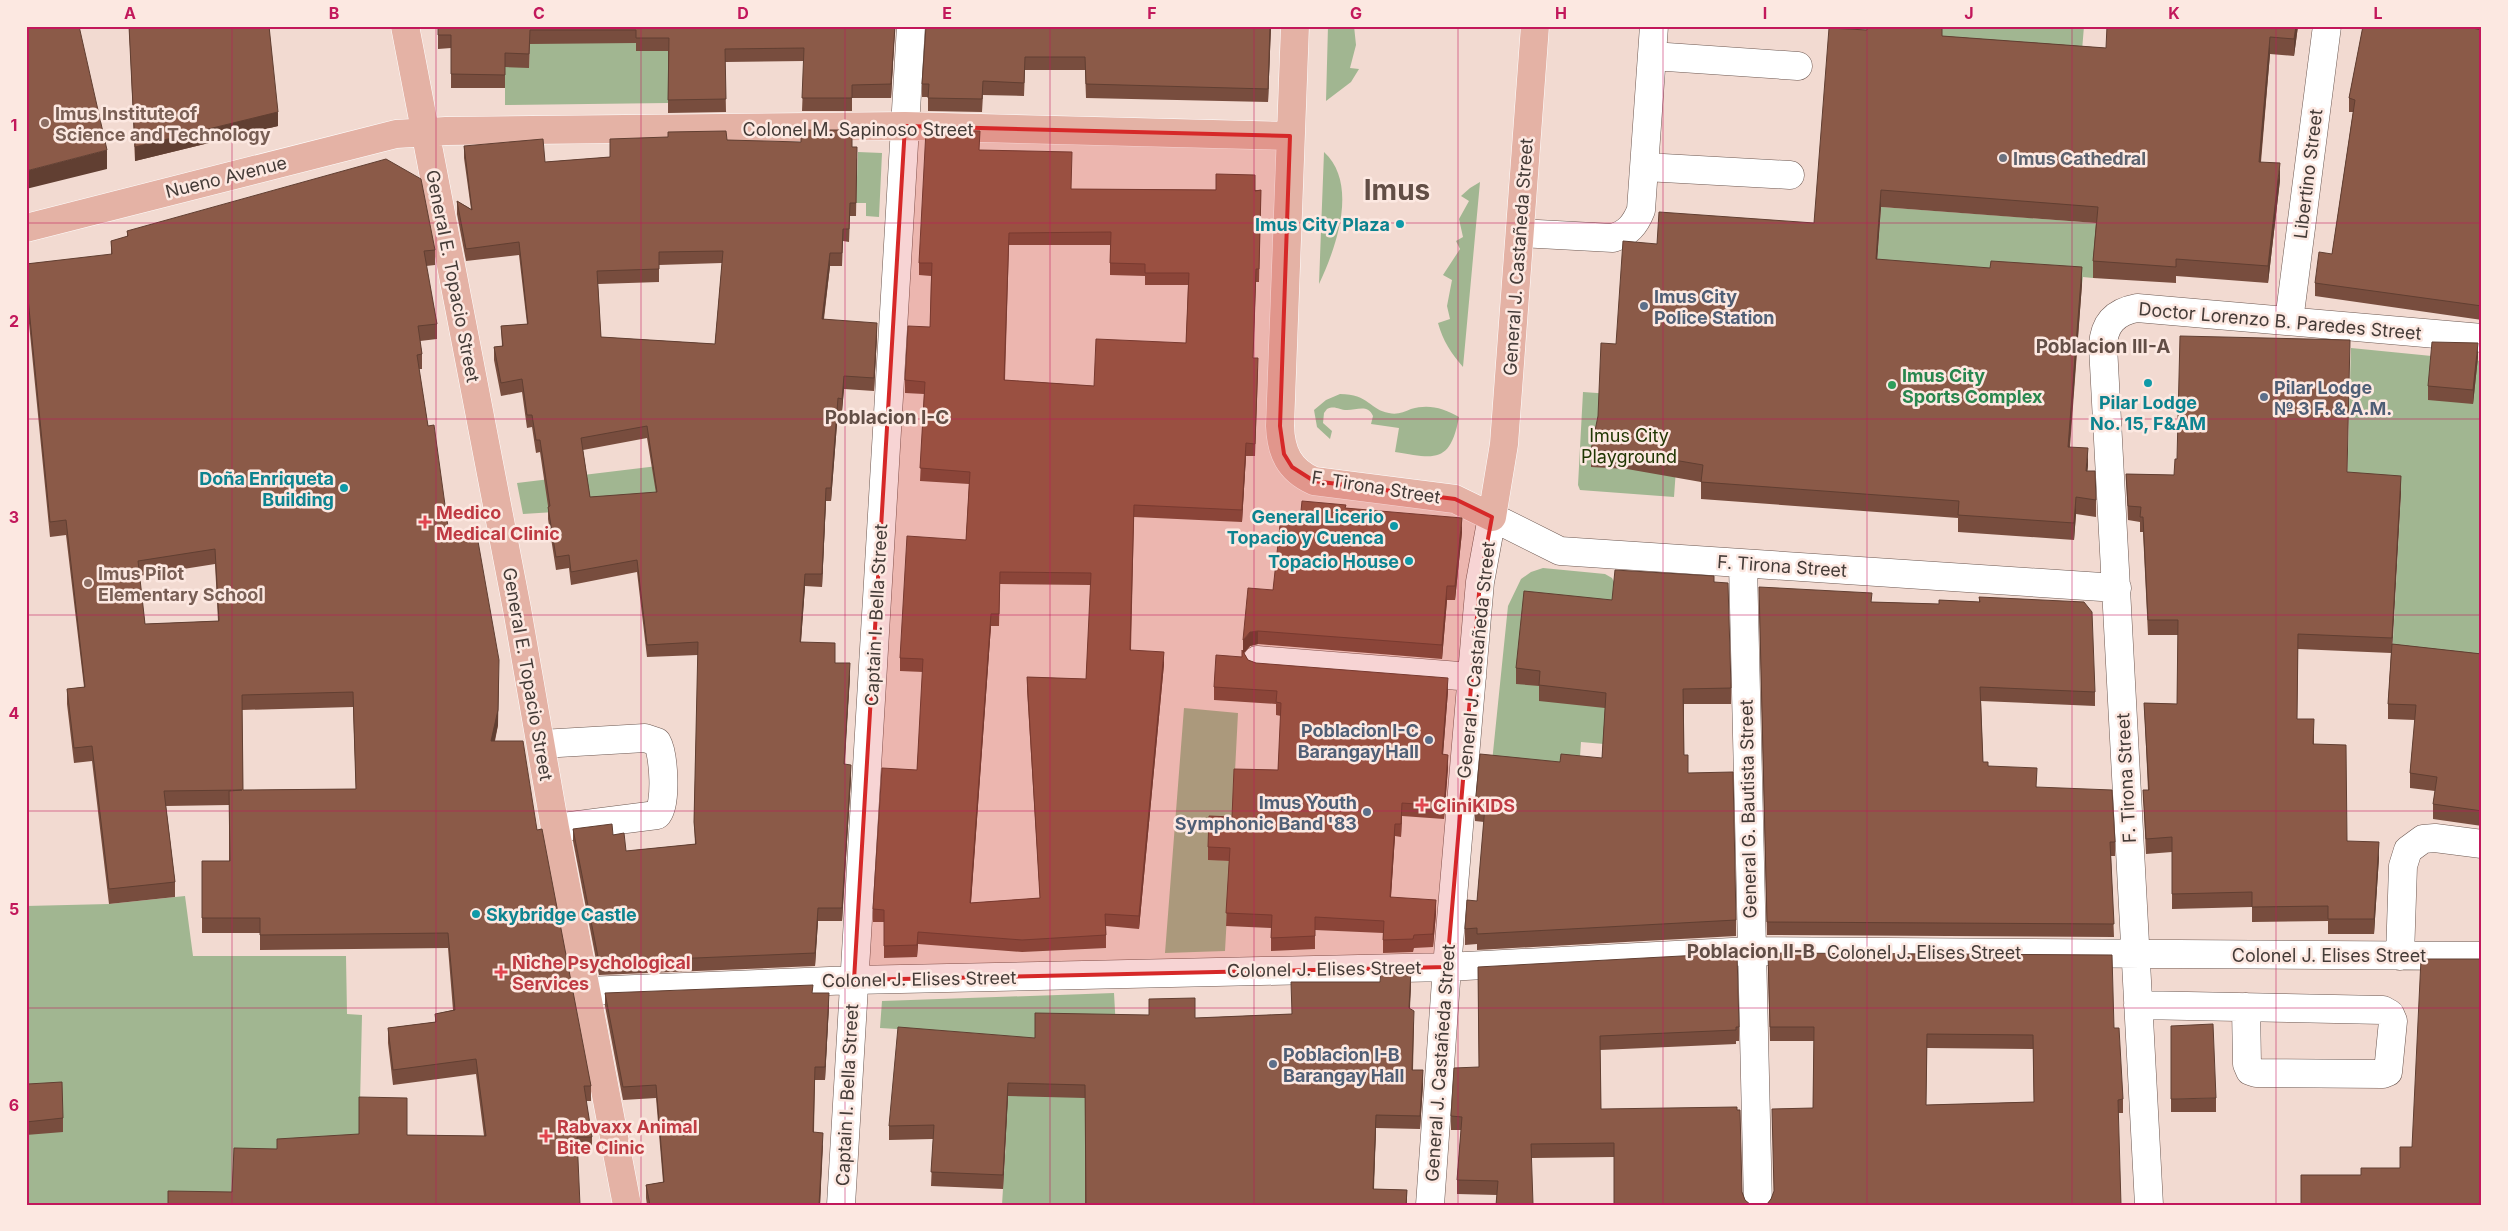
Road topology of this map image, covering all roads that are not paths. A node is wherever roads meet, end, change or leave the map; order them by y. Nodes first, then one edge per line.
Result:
1 (405, 26) edge
2 (911, 26) edge
3 (1295, 26) edge
4 (1535, 26) edge
5 (1654, 26) edge
6 (2327, 26) edge
7 (1652, 56) junction
8 (1798, 66) dead end
9 (905, 126) junction
10 (427, 132) junction
11 (1290, 136) junction
12 (1644, 166) junction
13 (1790, 175) dead end
14 (26, 228) edge
15 (1520, 233) junction
16 (2289, 321) junction
17 (2482, 338) edge
18 (1492, 517) junction
19 (1743, 564) junction
20 (2117, 588) junction
21 (1257, 660) dead end
22 (1472, 677) junction
23 (541, 744) junction
24 (556, 828) junction
25 (2482, 844) edge
26 (1752, 951) junction
27 (2135, 953) junction
28 (2400, 956) junction
29 (2482, 956) edge
30 (1447, 966) junction
31 (854, 980) junction
32 (586, 991) junction
33 (2138, 1005) junction
34 (2246, 1007) junction
35 (627, 1205) edge
36 (841, 1205) edge
37 (1430, 1205) edge
38 (1758, 1205) edge
39 (2149, 1205) edge

1 - 10 main road, General E. Topacio Street
2 - 9 street, Captain I. Bella Street
3 - 11 main road, F. Tirona Street
4 - 15 main road, General J. Castañeda Street
5 - 7 street
6 - 16 street, Libertino Street
7 - 8 street
7 - 12 street
9 - 10 main road, Colonel M. Sapinoso Street
9 - 11 main road, Colonel M. Sapinoso Street
9 - 31 street, Captain I. Bella Street
10 - 14 main road, Nueno Avenue
10 - 23 main road, General E. Topacio Street
11 - 18 main road, F. Tirona Street
12 - 13 street
12 - 15 street
15 - 18 main road, General J. Castañeda Street
16 - 17 street, Doctor Lorenzo B. Paredes Street
16 - 20 street, Doctor Lorenzo B. Paredes Street
18 - 19 street, F. Tirona Street
18 - 22 street, General J. Castañeda Street
19 - 20 street, F. Tirona Street
19 - 26 street, General G. Bautista Street
20 - 27 street, F. Tirona Street
21 - 22 street
22 - 30 street, General J. Castañeda Street
23 - 24 main road, General E. Topacio Street
23 - 24 street
24 - 32 main road, General E. Topacio Street
25 - 28 street
26 - 27 street, Colonel J. Elises Street
26 - 30 street, Colonel J. Elises Street
26 - 38 street, General G. Bautista Street
27 - 28 street, Colonel J. Elises Street
27 - 33 street, F. Tirona Street
28 - 29 street, Colonel J. Elises Street
30 - 31 street, Colonel J. Elises Street
30 - 37 street, General J. Castañeda Street
31 - 32 street, Colonel J. Elises Street
31 - 36 street, Captain I. Bella Street
32 - 35 main road, General E. Topacio Street
33 - 34 street
33 - 39 street, F. Tirona Street
34 - 34 street

